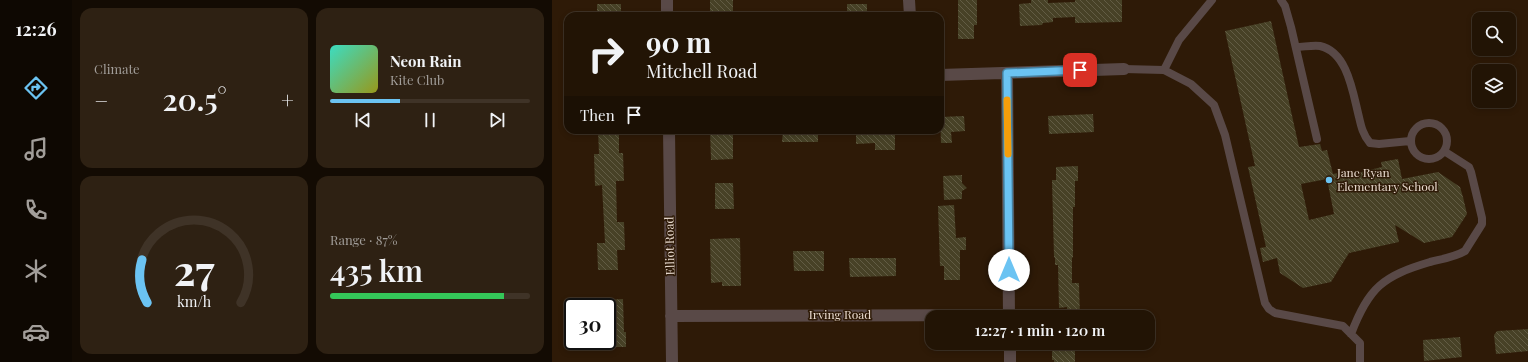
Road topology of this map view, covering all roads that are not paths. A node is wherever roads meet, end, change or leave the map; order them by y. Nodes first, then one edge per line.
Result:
1 (667, 0) edge
2 (909, 0) edge
3 (1212, 0) edge
4 (1281, 0) edge
5 (668, 12) edge
6 (910, 12) edge
7 (1296, 47) junction
8 (1124, 69) joint
9 (1164, 70) junction
10 (1007, 73) junction
11 (944, 75) edge
12 (669, 134) edge
13 (1317, 139) dead end
14 (1410, 141) junction
15 (1444, 151) junction
16 (1009, 310) edge
17 (671, 316) junction
18 (925, 316) edge
19 (1351, 334) junction
20 (1010, 350) edge
21 (672, 362) edge
22 (1010, 362) edge
23 (1360, 362) edge

1 - 5 street
2 - 6 street
3 - 9 lane
4 - 7 lane
7 - 13 lane
7 - 14 lane
8 - 9 lane
8 - 10 street
9 - 19 lane
10 - 11 street
10 - 16 street
12 - 17 street, Elliot Road
14 - 15 lane
14 - 15 lane
15 - 19 lane
17 - 18 street, Irving Road
17 - 21 street, Elliot Road
19 - 23 lane
20 - 22 street

